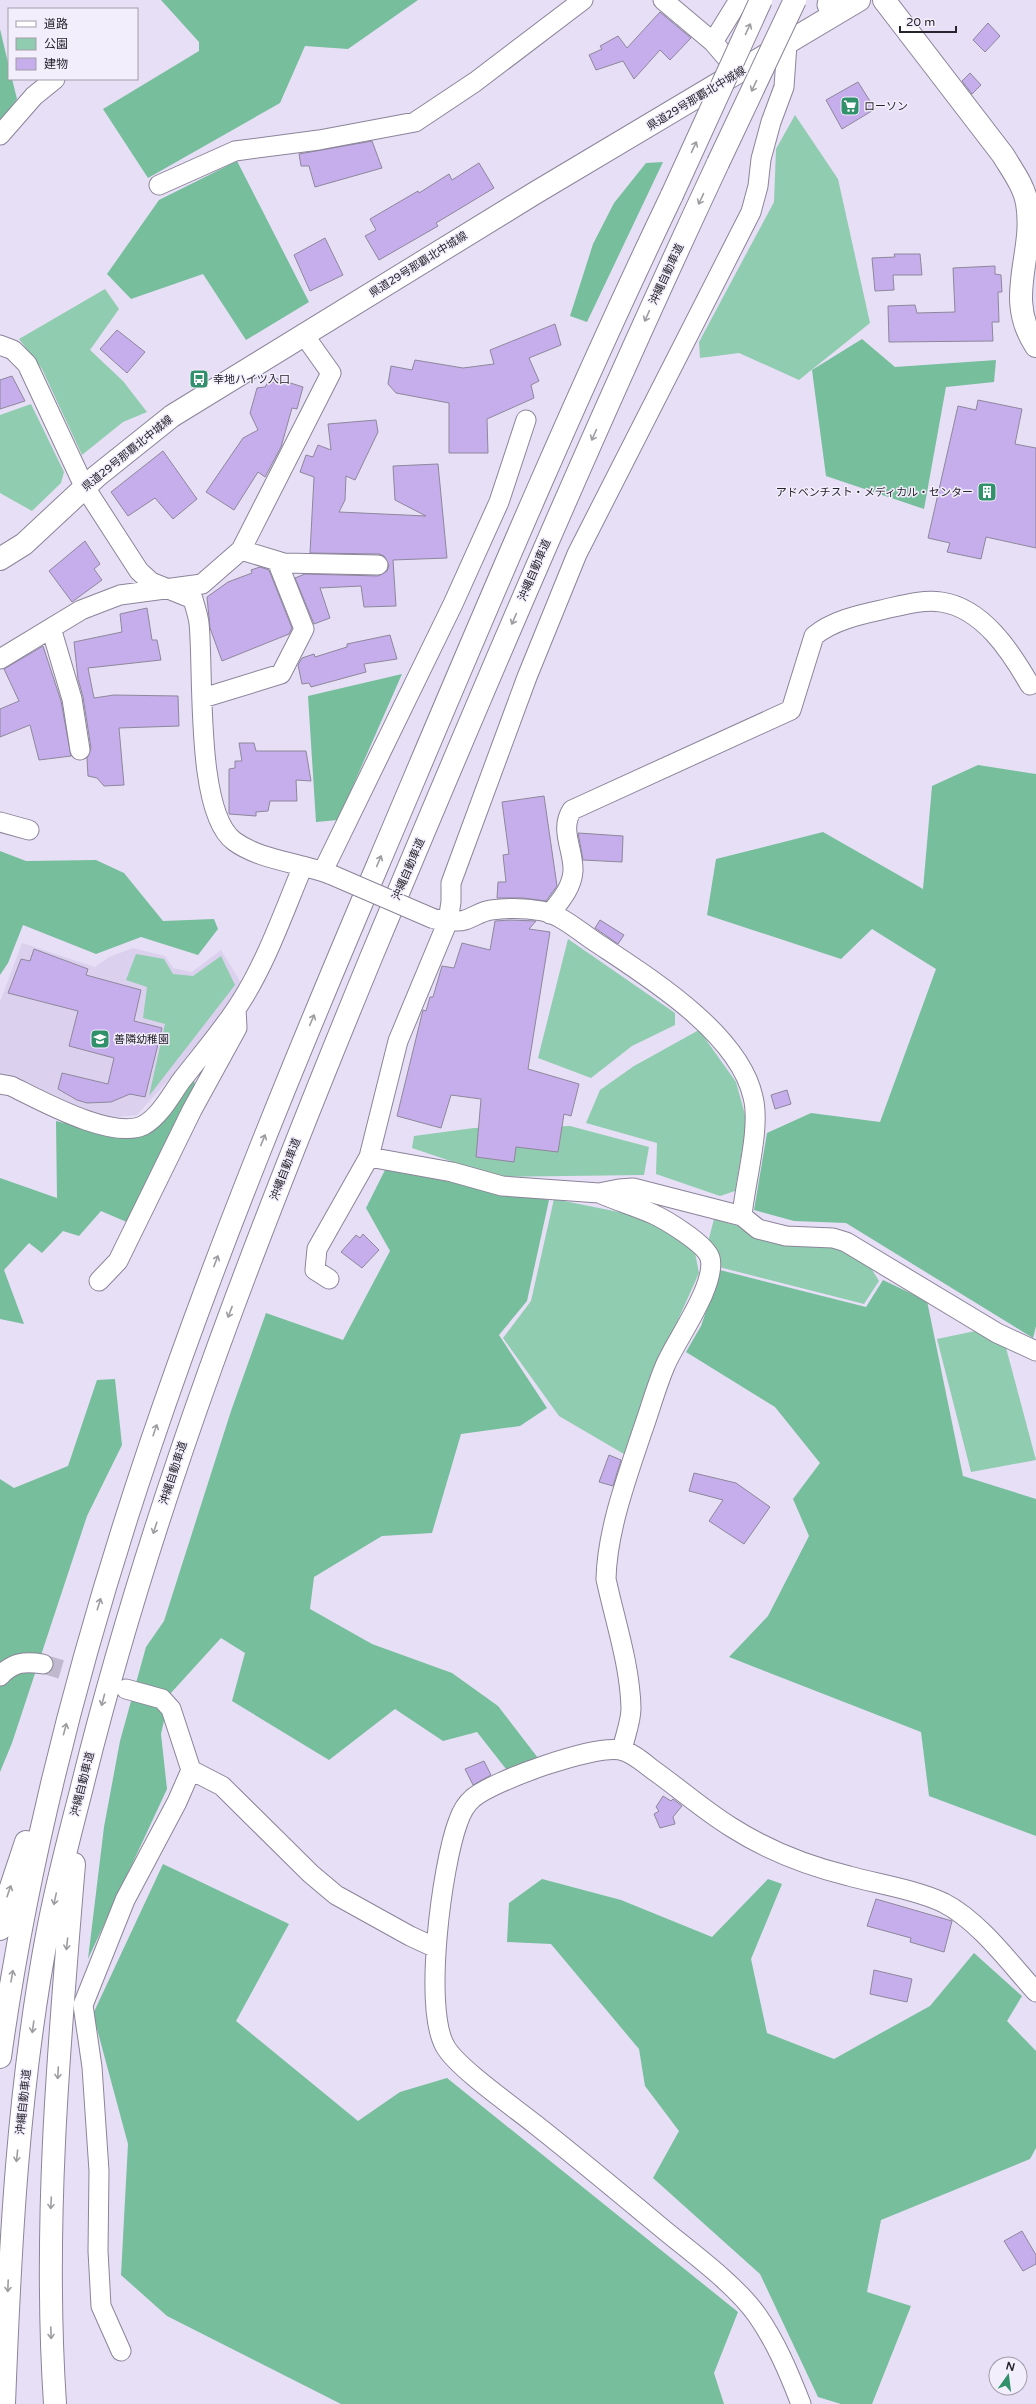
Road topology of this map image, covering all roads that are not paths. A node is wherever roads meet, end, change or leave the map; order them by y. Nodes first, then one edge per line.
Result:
1 (583, 0) edge
2 (663, 0) edge
3 (739, 0) edge
4 (761, 0) edge
5 (794, 0) edge
6 (858, 0) edge
7 (884, 0) edge
8 (830, 8) edge
9 (713, 42) junction
10 (787, 44) junction
11 (744, 70) junction
12 (54, 80) edge
13 (0, 135) edge
14 (159, 185) dead end
15 (304, 335) junction
16 (0, 345) edge
17 (1036, 346) edge
18 (526, 420) dead end
19 (84, 486) junction
20 (241, 550) junction
21 (0, 559) edge
22 (277, 561) junction
23 (378, 565) dead end
24 (167, 588) junction
25 (51, 628) junction
26 (0, 659) edge
27 (1030, 685) dead end
28 (203, 698) junction
29 (80, 750) dead end
30 (0, 822) edge
31 (29, 830) dead end
32 (303, 866) junction
33 (327, 873) junction
34 (550, 914) junction
35 (441, 920) junction
36 (236, 1008) junction
37 (0, 1084) edge
38 (370, 1157) junction
39 (599, 1193) junction
40 (742, 1216) junction
41 (329, 1279) dead end
42 (99, 1281) dead end
43 (1036, 1351) edge
44 (43, 1664) tunnel mouth
45 (0, 1676) edge
46 (126, 1689) tunnel mouth
47 (622, 1750) junction
48 (55, 1767) junction
49 (191, 1770) junction
50 (80, 1793) junction
51 (0, 1929) edge
52 (436, 1948) junction
53 (1036, 1992) edge
54 (0, 2056) edge
55 (121, 2351) dead end
56 (4, 2404) edge
57 (55, 2404) edge
58 (801, 2404) edge

1 - 14 street
2 - 9 street
3 - 9 street
48 -> 4 main road, bridge
5 -> 50 main road, 沖縄自動車道, bridge
6 - 8 main road, 県道29号那覇北中城線
7 - 17 main road
8 - 10 main road, 県道29号那覇北中城線
9 - 11 street
10 - 11 main road, 県道29号那覇北中城線
10 - 35 street
11 - 15 main road, 県道29号那覇北中城線
12 - 13 street
15 - 19 main road, 県道29号那覇北中城線
15 - 20 street
16 - 19 street
18 - 33 street
19 - 21 main road, 県道29号那覇北中城線
19 - 24 street
20 - 22 street
20 - 24 street
22 - 23 street
22 - 28 street
24 - 25 street
24 - 28 street
25 - 26 street
25 - 29 street
27 - 34 street
28 - 32 street
30 - 31 street
32 - 33 street
32 - 36 street
33 - 35 street, bridge
34 - 35 street
34 - 40 street
35 - 38 street
36 - 37 street
36 - 42 street
38 - 39 street
38 - 41 street
39 - 40 street
39 - 47 street
40 - 43 street
44 - 45 street
46 - 49 street
47 - 52 street
47 - 53 street
51 -> 48 main road
54 -> 48 main road
49 - 52 street
49 - 55 street
50 -> 56 main road, 沖縄自動車道
50 -> 57 main road
52 - 58 street

